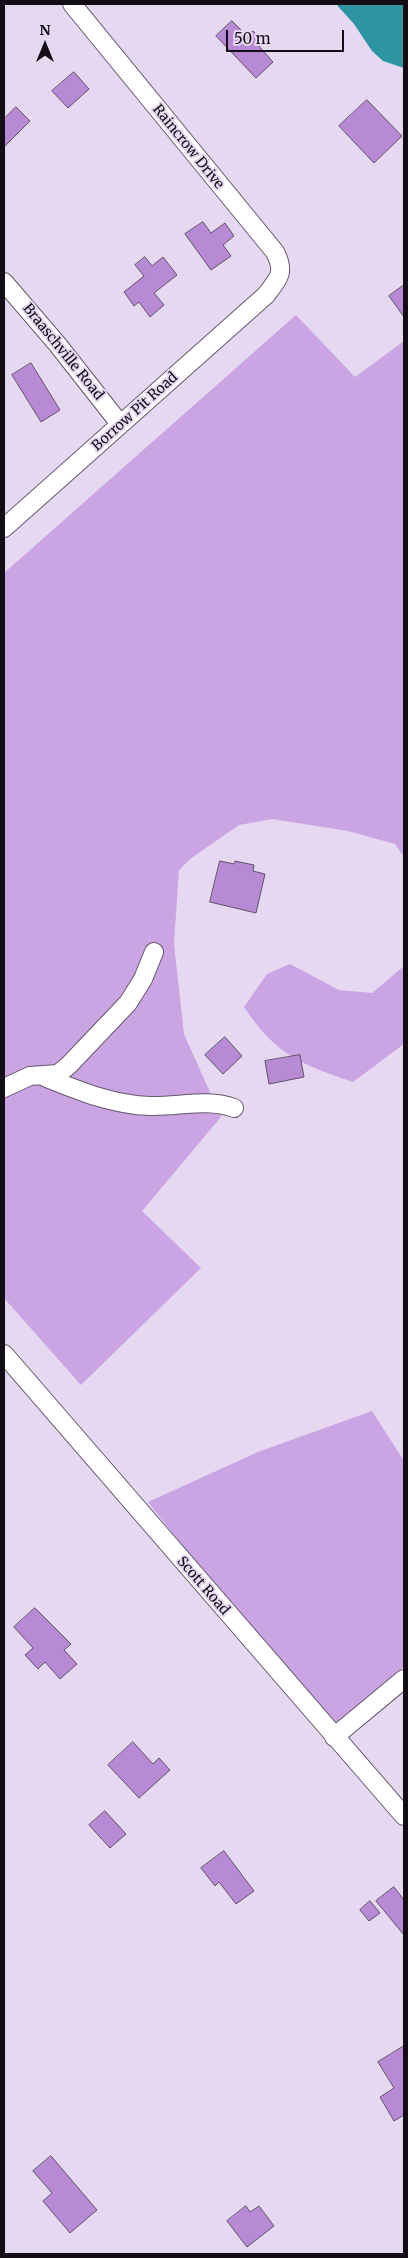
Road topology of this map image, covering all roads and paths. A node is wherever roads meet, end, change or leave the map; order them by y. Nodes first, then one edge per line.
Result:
1 (72, 4) edge
2 (4, 282) edge
3 (266, 296) joint
4 (120, 424) junction
5 (4, 528) edge
6 (154, 952) dead end
7 (42, 1076) junction
8 (4, 1088) edge
9 (234, 1108) dead end
10 (4, 1354) edge
11 (404, 1679) edge
12 (334, 1737) junction
13 (404, 1816) edge

1 - 3 street, Raincrow Drive
2 - 4 street, Braaschville Road
3 - 4 street, Borrow Pit Road
4 - 5 street, Borrow Pit Road
6 - 7 street
7 - 8 street
7 - 9 street
10 - 12 street, Scott Road
11 - 12 street
12 - 13 street, Scott Road

